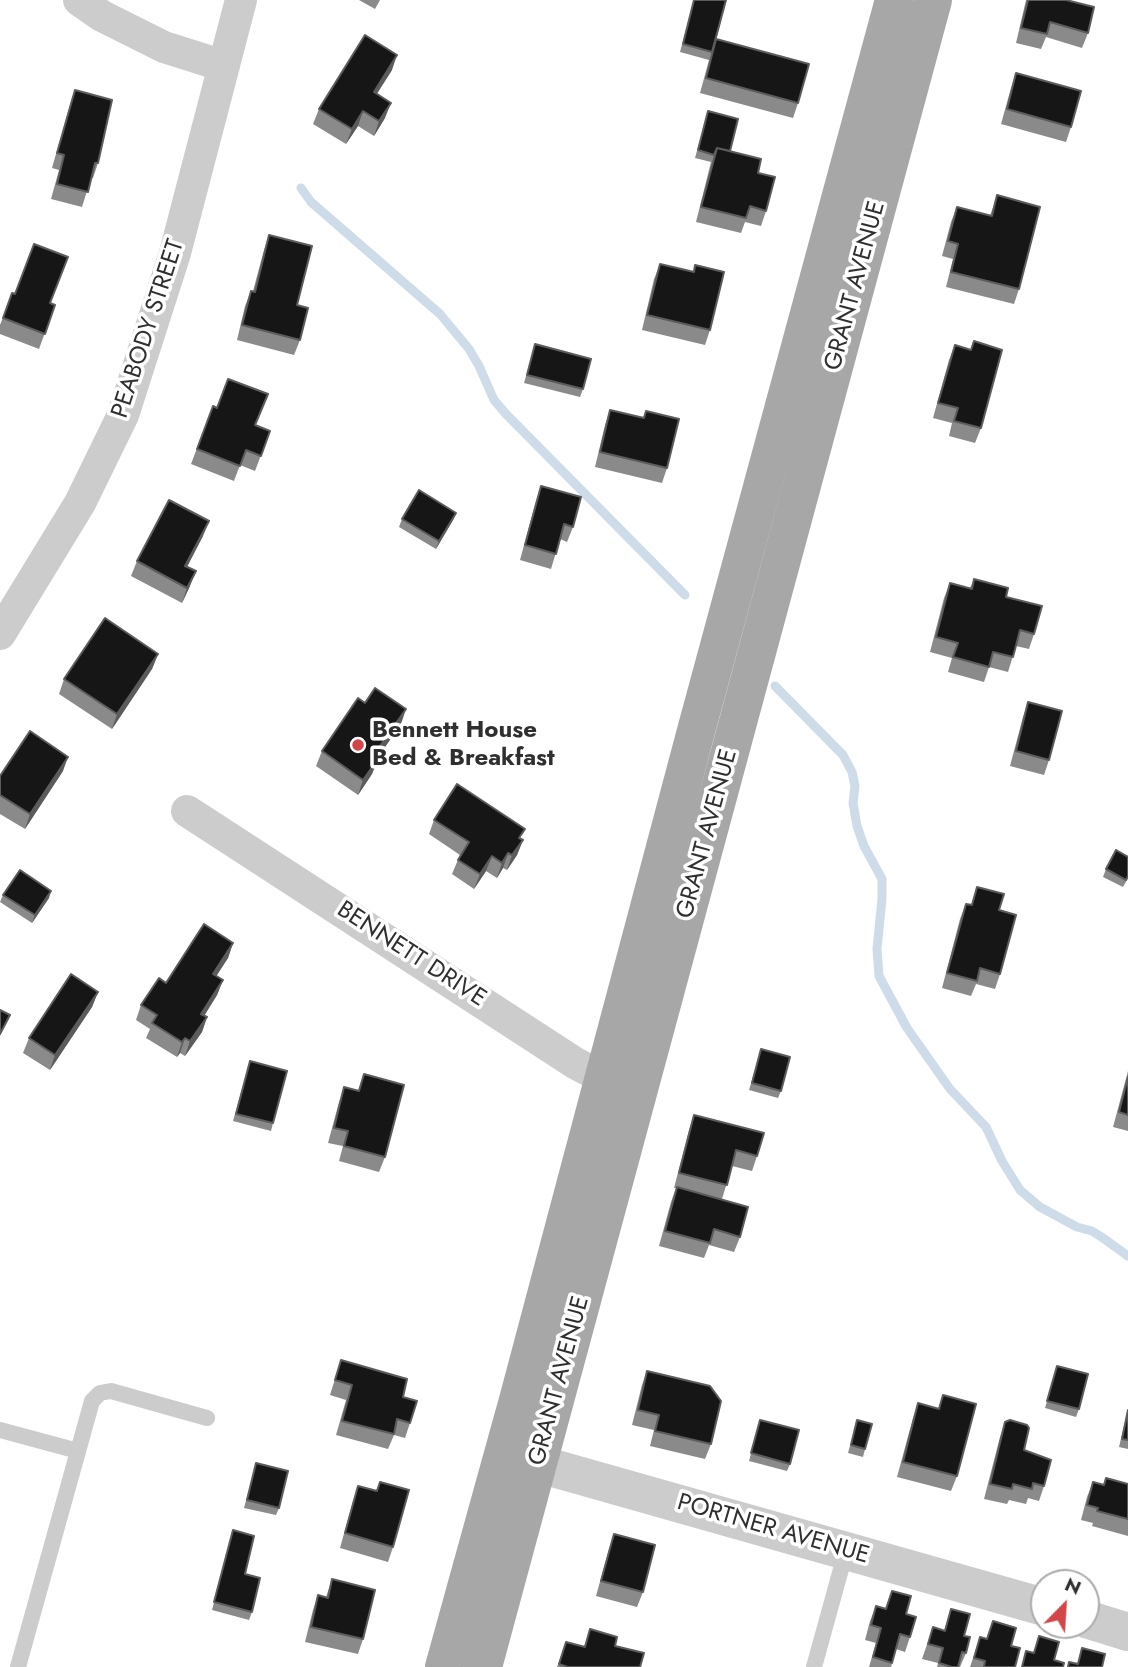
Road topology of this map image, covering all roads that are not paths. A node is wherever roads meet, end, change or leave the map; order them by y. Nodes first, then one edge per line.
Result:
1 (79, 0) edge
2 (242, 0) edge
3 (894, 0) edge
4 (933, 0) edge
5 (224, 66) junction
6 (0, 634) edge
7 (187, 811) dead end
8 (604, 1078) junction
9 (637, 1096) junction
10 (207, 1418) dead end
11 (0, 1430) edge
12 (78, 1451) junction
13 (520, 1458) junction
14 (846, 1550) junction
15 (1030, 1603) edge
16 (1100, 1623) edge
17 (1128, 1632) edge
18 (18, 1667) edge
19 (444, 1667) edge
20 (483, 1667) edge
21 (814, 1667) edge

1 - 5 street
2 - 5 street, PEABODY STREET
3 - 8 main road, GRANT AVENUE
4 - 9 main road, GRANT AVENUE
5 - 6 street, PEABODY STREET
7 - 8 street, BENNETT DRIVE
8 - 9 street, BENNETT DRIVE
8 - 13 main road, GRANT AVENUE
9 - 13 main road, GRANT AVENUE
10 - 12 lane
11 - 12 lane
12 - 18 lane
13 - 14 street, PORTNER AVENUE
13 - 19 main road, GRANT AVENUE
13 - 20 main road, GRANT AVENUE
14 - 15 street, PORTNER AVENUE
14 - 21 lane
16 - 17 street

